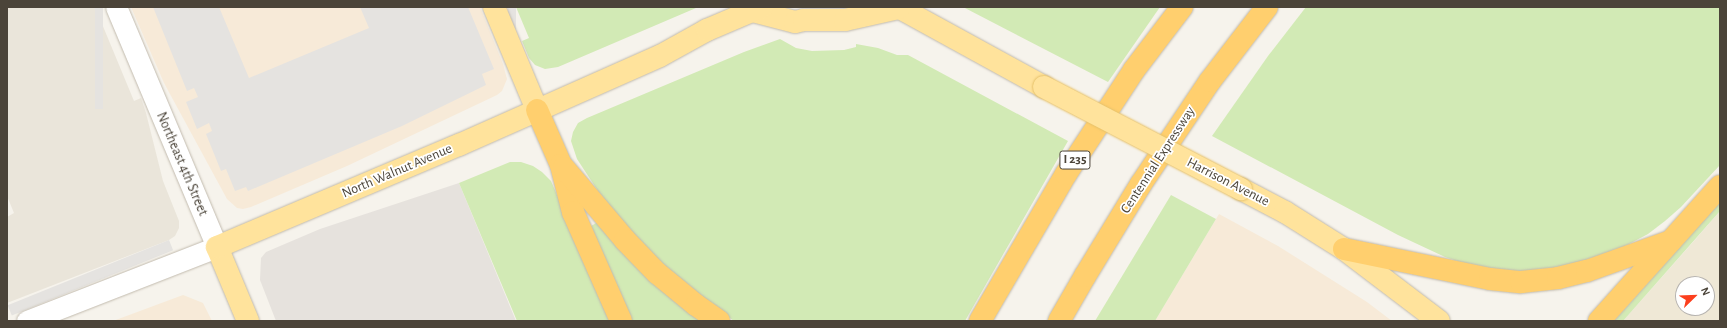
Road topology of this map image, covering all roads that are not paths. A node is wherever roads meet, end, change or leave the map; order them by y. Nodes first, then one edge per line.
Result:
1 (116, 7) edge
2 (494, 7) edge
3 (899, 7) edge
4 (1182, 7) edge
5 (1266, 7) edge
6 (757, 9) edge
7 (537, 110) junction
8 (561, 164) junction
9 (1720, 186) edge
10 (1671, 241) junction
11 (217, 246) junction
12 (1344, 249) junction
13 (27, 321) edge
14 (248, 321) edge
15 (621, 321) edge
16 (719, 321) edge
17 (980, 321) edge
18 (1060, 321) edge
19 (1440, 321) edge
20 (1599, 321) edge

1 - 11 street, Northeast 4th Street
2 - 7 main road
3 - 6 main road
3 - 12 main road, Harrison Avenue, bridge
4 - 17 highway, I 235
5 - 18 highway, Centennial Expressway
6 - 7 main road, North Walnut Avenue
7 - 8 highway
7 - 11 main road, North Walnut Avenue
8 - 15 highway
8 - 16 highway
9 - 10 highway
10 - 12 highway
10 - 20 highway
11 - 13 street, North Walnut Avenue
11 - 14 main road, Northeast 4th Street
12 - 19 main road, Harrison Avenue

